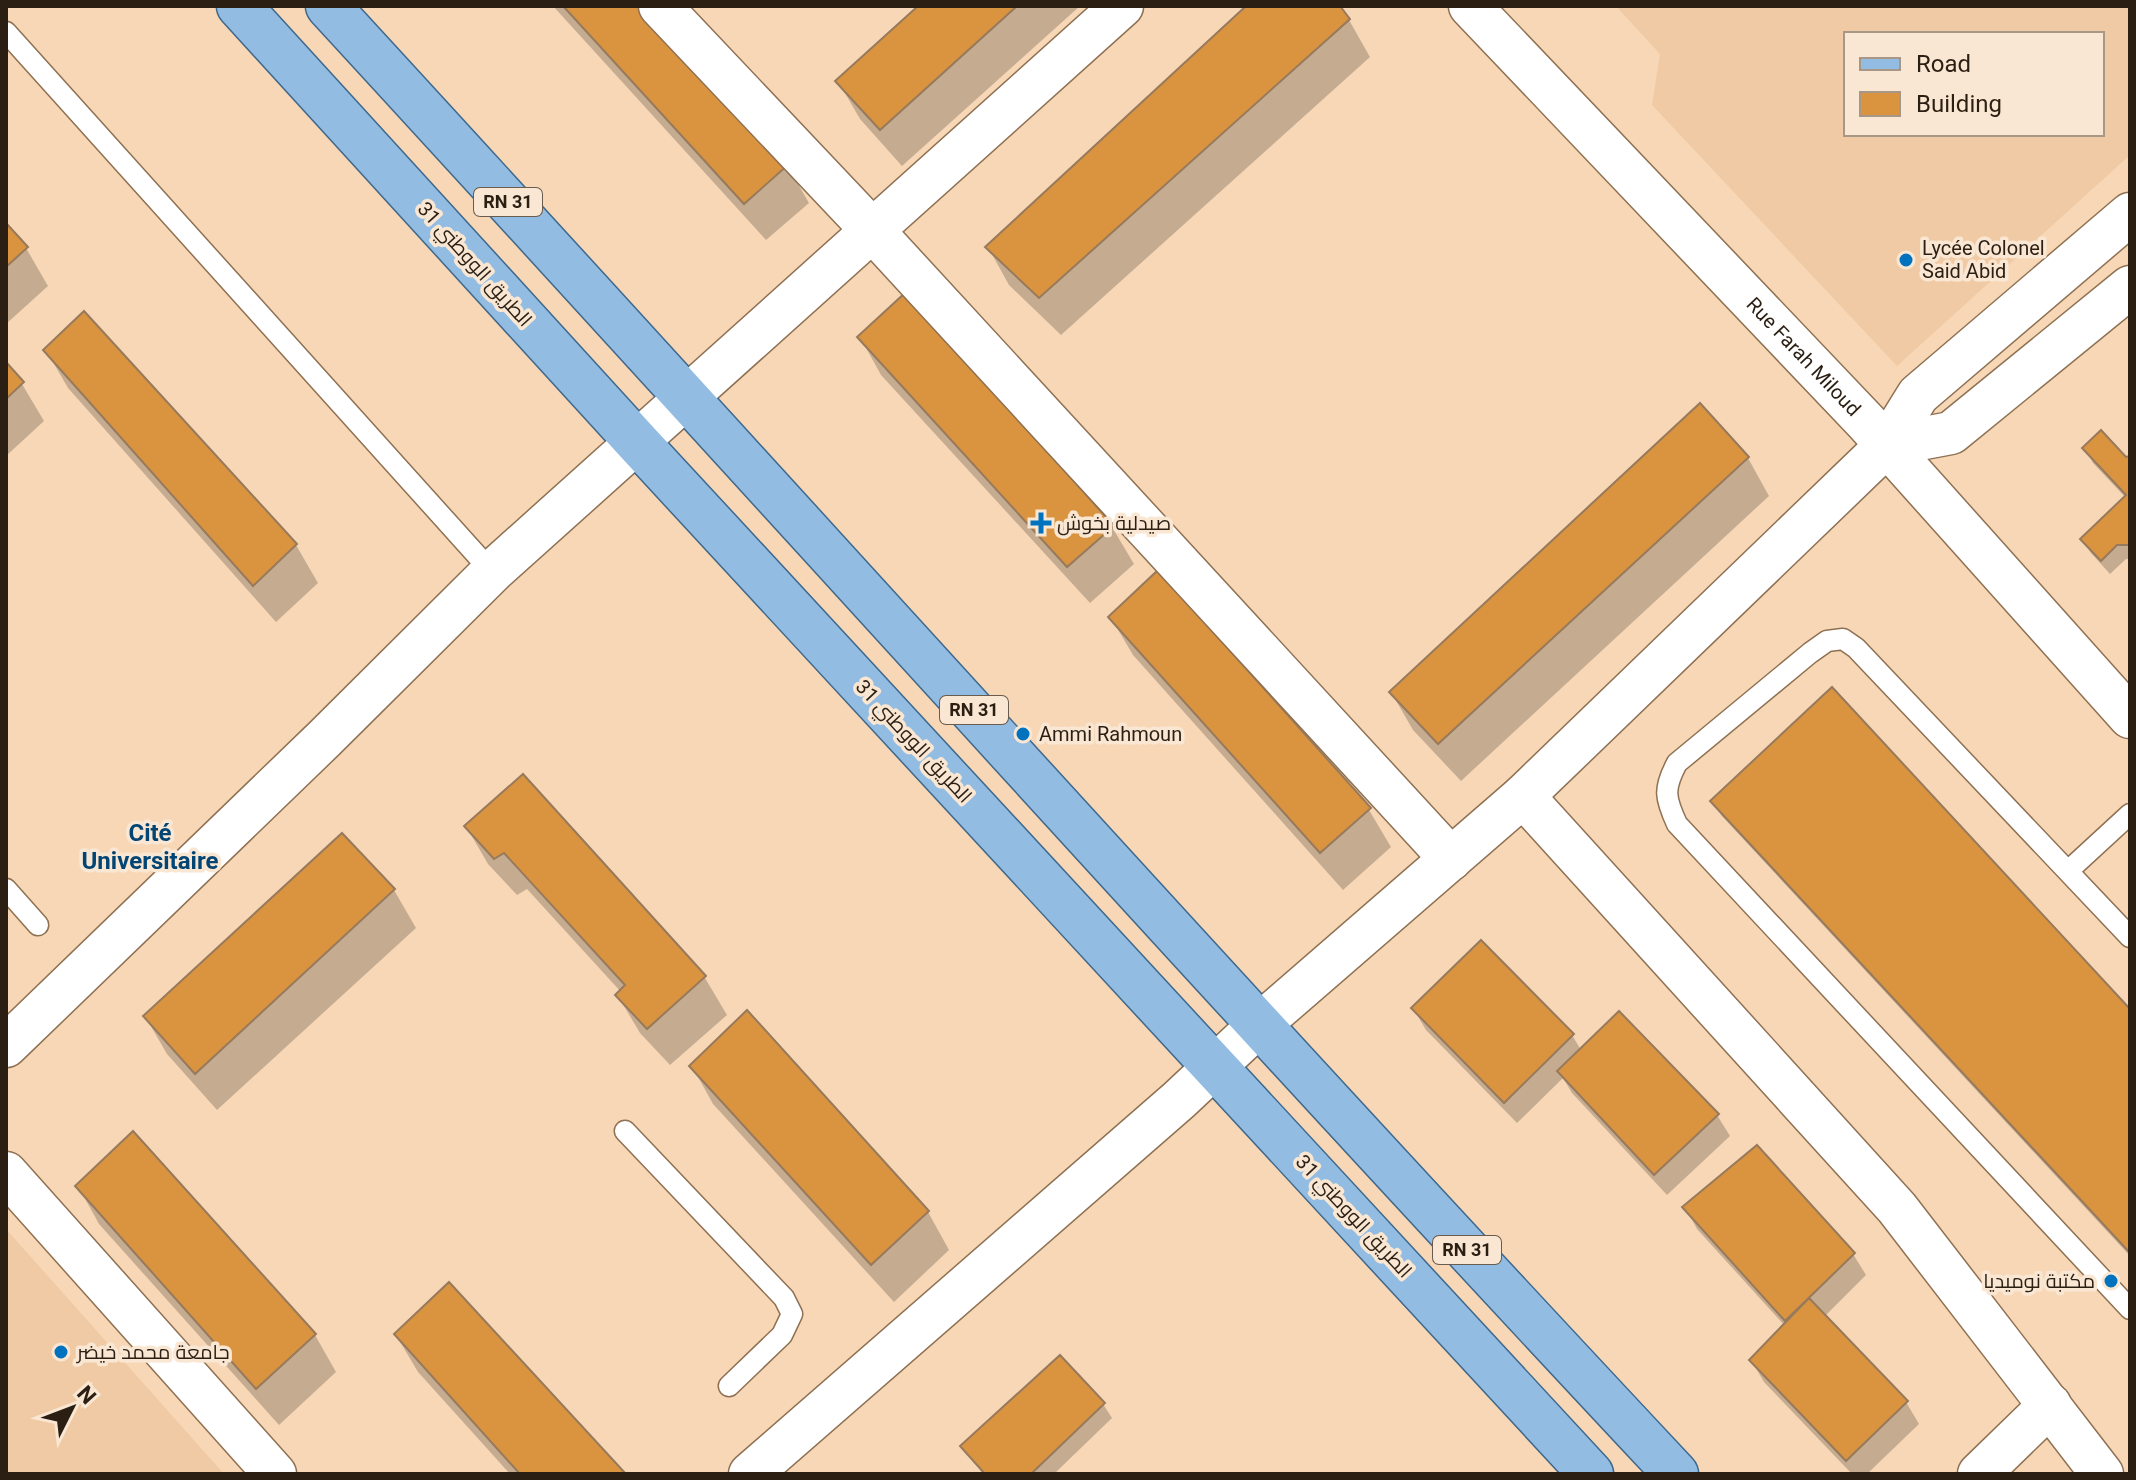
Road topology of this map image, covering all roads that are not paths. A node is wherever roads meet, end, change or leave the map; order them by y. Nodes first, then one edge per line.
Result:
1 (239, 6) edge
2 (328, 6) edge
3 (660, 6) edge
4 (1122, 6) edge
5 (1470, 6) edge
6 (6, 32) edge
7 (2130, 214) edge
8 (872, 230) junction
9 (2130, 287) edge
10 (688, 397) junction
11 (637, 442) junction
12 (1887, 445) junction
13 (492, 572) junction
14 (2130, 717) edge
15 (1523, 796) junction
16 (2130, 814) edge
17 (1451, 859) junction
18 (2068, 871) junction
19 (6, 889) edge
20 (38, 925) dead end
21 (2130, 937) edge
22 (1259, 1025) junction
23 (6, 1046) edge
24 (1217, 1066) junction
25 (625, 1131) dead end
26 (6, 1173) edge
27 (2130, 1309) edge
28 (729, 1386) dead end
29 (2050, 1405) junction
30 (275, 1474) edge
31 (750, 1474) edge
32 (1591, 1474) edge
33 (1676, 1474) edge
34 (1979, 1474) edge
35 (2102, 1474) edge

1 - 11 main road, الطريق الووطني 31
2 - 10 main road, RN 31
3 - 8 street
4 - 8 street
5 - 12 street, Rue Farah Miloud
6 - 13 lane
7 - 12 street
8 - 10 street
8 - 17 street
9 - 12 street
10 - 11 street
10 - 22 main road, RN 31
11 - 13 street
11 - 24 main road, الطريق الووطني 31
12 - 14 street, Rue Farah Miloud
12 - 15 street
13 - 23 street
15 - 17 street
15 - 29 street
16 - 18 lane
17 - 22 street
18 - 21 lane
18 - 27 lane
19 - 20 lane
22 - 24 street
22 - 33 main road, RN 31
24 - 31 street
24 - 32 main road, الطريق الووطني 31
25 - 28 lane
26 - 30 street
29 - 34 street
29 - 35 street

